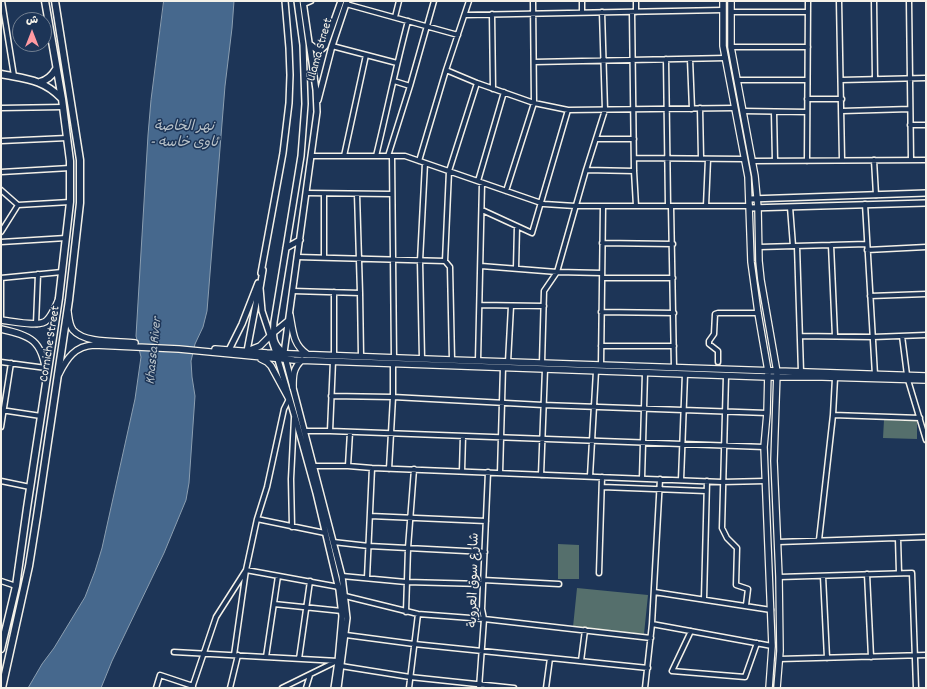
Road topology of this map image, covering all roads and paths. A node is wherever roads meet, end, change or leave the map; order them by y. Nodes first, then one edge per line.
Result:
1 (2, 1) edge
2 (45, 1) edge
3 (55, 1) edge
4 (284, 1) edge
5 (297, 1) edge
6 (311, 1) edge
7 (399, 1) edge
8 (434, 1) edge
9 (469, 1) edge
10 (533, 1) edge
11 (582, 1) edge
12 (636, 1) edge
13 (723, 1) edge
14 (731, 1) edge
15 (808, 1) edge
16 (839, 1) edge
17 (874, 1) edge
18 (909, 1) edge
19 (345, 2) edge
20 (303, 3) edge
21 (723, 10) junction
22 (582, 12) junction
23 (602, 12) junction
24 (634, 12) junction
25 (731, 12) junction
26 (808, 12) junction
27 (533, 13) junction
28 (492, 14) junction
29 (465, 15) junction
30 (306, 16) junction
31 (300, 17) junction
32 (394, 17) junction
33 (408, 21) junction
34 (426, 26) junction
35 (458, 35) junction
36 (310, 44) junction
37 (332, 46) junction
38 (731, 47) junction
39 (808, 47) junction
40 (366, 55) junction
41 (726, 58) junction
42 (666, 59) junction
43 (690, 59) junction
44 (634, 60) junction
45 (604, 61) junction
46 (534, 62) junction
47 (397, 63) junction
48 (56, 69) junction
49 (446, 70) junction
50 (1, 74) edge
51 (14, 76) junction
52 (926, 78) edge
53 (874, 79) junction
54 (910, 79) junction
55 (737, 80) junction
56 (807, 80) junction
57 (842, 80) junction
58 (394, 81) junction
59 (40, 82) junction
60 (477, 83) junction
61 (410, 86) junction
62 (493, 89) junction
63 (504, 92) junction
64 (62, 99) junction
65 (807, 99) junction
66 (842, 99) junction
67 (534, 103) junction
68 (317, 106) junction
69 (63, 107) junction
70 (1, 108) edge
71 (692, 108) junction
72 (700, 108) junction
73 (735, 108) junction
74 (634, 109) junction
75 (667, 109) junction
76 (910, 109) junction
77 (568, 110) junction
78 (605, 110) junction
79 (743, 111) junction
80 (842, 111) junction
81 (774, 112) junction
82 (807, 112) junction
83 (910, 125) junction
84 (926, 125) edge
85 (67, 138) junction
86 (596, 139) junction
87 (634, 139) junction
88 (1, 141) edge
89 (311, 156) junction
90 (344, 156) junction
91 (376, 156) junction
92 (390, 156) junction
93 (634, 158) junction
94 (668, 158) junction
95 (701, 158) junction
96 (708, 159) junction
97 (744, 159) junction
98 (842, 160) junction
99 (874, 160) junction
100 (911, 160) junction
101 (926, 160) edge
102 (419, 161) junction
103 (752, 161) junction
104 (775, 161) junction
105 (807, 161) junction
106 (424, 163) junction
107 (70, 168) junction
108 (586, 170) junction
109 (449, 171) junction
110 (634, 171) junction
111 (1, 172) edge
112 (480, 182) junction
113 (1, 190) edge
114 (506, 191) junction
115 (306, 193) junction
116 (324, 194) junction
117 (357, 194) junction
118 (392, 194) junction
119 (926, 194) edge
120 (876, 195) junction
121 (750, 199) junction
122 (758, 199) junction
123 (70, 202) junction
124 (926, 202) edge
125 (542, 203) junction
126 (865, 204) junction
127 (18, 205) junction
128 (575, 206) junction
129 (603, 206) junction
130 (636, 206) junction
131 (670, 206) junction
132 (706, 206) junction
133 (750, 207) junction
134 (790, 207) junction
135 (758, 208) junction
136 (482, 210) junction
137 (517, 226) junction
138 (1, 232) edge
139 (66, 238) junction
140 (300, 240) junction
141 (1, 242) edge
142 (602, 243) junction
143 (673, 244) junction
144 (867, 244) junction
145 (832, 245) junction
146 (795, 246) junction
147 (759, 247) junction
148 (926, 247) edge
149 (286, 248) junction
150 (867, 250) junction
151 (297, 257) junction
152 (324, 257) junction
153 (359, 258) junction
154 (392, 259) junction
155 (420, 260) junction
156 (445, 261) junction
157 (481, 266) junction
158 (516, 268) junction
159 (262, 270) junction
160 (62, 272) junction
161 (557, 272) junction
162 (38, 274) junction
163 (602, 276) junction
164 (1, 278) edge
165 (673, 278) junction
166 (293, 291) junction
167 (334, 292) junction
168 (360, 293) junction
169 (926, 294) edge
170 (870, 296) junction
171 (59, 298) junction
172 (68, 304) junction
173 (480, 306) junction
174 (511, 306) junction
175 (544, 306) junction
176 (601, 312) junction
177 (674, 313) junction
178 (758, 313) junction
179 (290, 318) junction
180 (1, 320) edge
181 (36, 324) junction
182 (1, 329) edge
183 (271, 334) junction
184 (926, 335) edge
185 (800, 336) junction
186 (835, 336) junction
187 (902, 336) junction
188 (872, 337) junction
189 (128, 344) junction
190 (601, 346) junction
191 (674, 346) junction
192 (202, 349) junction
193 (229, 350) junction
194 (246, 351) junction
195 (307, 354) junction
196 (277, 356) junction
197 (285, 356) junction
198 (360, 356) junction
199 (255, 357) junction
200 (333, 358) junction
201 (422, 359) junction
202 (302, 360) junction
203 (452, 360) junction
204 (393, 361) junction
205 (478, 361) junction
206 (1, 362) edge
207 (508, 362) junction
208 (718, 362) dead end
209 (11, 363) junction
210 (542, 363) junction
211 (601, 365) junction
212 (503, 367) junction
213 (674, 367) junction
214 (47, 368) junction
215 (545, 369) junction
216 (596, 371) junction
217 (801, 372) junction
218 (645, 373) junction
219 (685, 374) junction
220 (767, 374) junction
221 (777, 374) junction
222 (875, 375) junction
223 (726, 376) junction
224 (926, 376) edge
225 (56, 378) junction
226 (835, 378) junction
227 (908, 378) junction
228 (926, 380) edge
229 (293, 387) junction
230 (331, 396) junction
231 (393, 397) junction
232 (290, 399) junction
233 (502, 403) junction
234 (543, 405) junction
235 (594, 406) junction
236 (644, 408) junction
237 (685, 409) junction
238 (2, 410) edge
239 (724, 411) junction
240 (767, 413) junction
241 (294, 414) junction
242 (833, 415) junction
243 (41, 416) junction
244 (920, 418) junction
245 (1, 427) edge
246 (304, 431) junction
247 (330, 431) junction
248 (350, 432) junction
249 (391, 433) junction
250 (463, 436) junction
251 (502, 437) junction
252 (542, 439) junction
253 (592, 440) junction
254 (926, 440) edge
255 (643, 441) junction
256 (683, 443) junction
257 (723, 445) junction
258 (764, 447) junction
259 (314, 466) junction
260 (348, 466) junction
261 (372, 468) junction
262 (389, 468) junction
263 (414, 470) junction
264 (462, 471) junction
265 (488, 472) junction
266 (500, 473) junction
267 (541, 474) junction
268 (590, 476) junction
269 (602, 477) junction
270 (642, 478) junction
271 (660, 479) junction
272 (681, 480) junction
273 (1, 481) edge
274 (707, 481) junction
275 (765, 481) junction
276 (722, 482) junction
277 (30, 487) junction
278 (602, 487) junction
279 (659, 489) junction
280 (706, 491) junction
281 (370, 516) junction
282 (410, 518) junction
283 (257, 519) junction
284 (486, 522) junction
285 (25, 525) junction
286 (36, 526) junction
287 (292, 527) junction
288 (326, 533) junction
289 (926, 537) edge
290 (898, 538) junction
291 (819, 540) junction
292 (333, 542) junction
293 (778, 542) junction
294 (22, 544) junction
295 (32, 545) junction
296 (368, 546) junction
297 (408, 548) junction
298 (485, 552) junction
299 (246, 570) junction
300 (899, 573) junction
301 (599, 574) dead end
302 (867, 574) junction
303 (278, 576) junction
304 (342, 576) junction
305 (823, 576) junction
306 (779, 577) junction
307 (367, 578) junction
308 (1, 581) edge
309 (310, 582) junction
310 (406, 582) junction
311 (483, 582) junction
312 (559, 584) dead end
313 (16, 586) junction
314 (339, 586) junction
315 (654, 592) junction
316 (345, 596) junction
317 (704, 599) junction
318 (274, 604) junction
319 (746, 606) junction
320 (307, 608) junction
321 (771, 610) junction
322 (342, 611) junction
323 (406, 612) junction
324 (418, 614) junction
325 (484, 619) junction
326 (652, 624) junction
327 (585, 630) junction
328 (691, 631) junction
329 (346, 635) junction
330 (651, 638) junction
331 (757, 643) junction
332 (414, 644) junction
333 (772, 646) junction
334 (1, 649) edge
335 (482, 650) junction
336 (174, 652) dead end
337 (203, 654) junction
338 (236, 655) junction
339 (926, 655) edge
340 (915, 656) junction
341 (266, 657) junction
342 (871, 657) junction
343 (550, 658) junction
344 (827, 658) junction
345 (299, 659) junction
346 (779, 659) junction
347 (338, 661) junction
348 (581, 661) junction
349 (341, 666) junction
350 (648, 668) junction
351 (310, 675) junction
352 (410, 677) junction
353 (480, 686) edge
354 (193, 687) edge
355 (2, 688) edge
356 (156, 688) edge
357 (230, 688) edge
358 (282, 688) edge
359 (306, 688) edge
360 (334, 688) edge
361 (338, 688) edge
362 (409, 688) edge
363 (514, 688) edge
364 (546, 688) edge
365 (645, 688) edge
366 (769, 688) edge
367 (777, 688) edge
368 (916, 688) edge

1 - 51 street
2 - 48 main road, Corniche Street
3 - 172 main road, Corniche Street
4 - 159 street
5 - 31 street
6 - 20 street
7 - 32 street
8 - 34 street
9 - 29 street
10 - 27 street
11 - 22 street
12 - 24 street
13 - 21 main road
14 - 25 main road
15 - 26 street
16 - 57 street
17 - 53 street
18 - 54 street
19 - 32 street
19 - 36 street, Ulama Street
19 - 37 street, Ulama Street
20 - 30 street
21 - 24 street
21 - 41 main road
22 - 23 street
22 - 27 street
23 - 24 street
23 - 45 street
24 - 44 street
25 - 26 street
25 - 38 main road
26 - 39 street
27 - 28 street
27 - 46 street
28 - 29 street
28 - 62 street
29 - 35 street
30 - 31 street
30 - 36 street
31 - 149 street
32 - 33 street
33 - 34 street
33 - 47 street
34 - 35 street
34 - 61 street
35 - 49 street
36 - 68 street
37 - 40 street
37 - 68 street, Ulama Street
38 - 39 street
38 - 55 main road
39 - 56 street
40 - 47 street
40 - 90 street
41 - 43 street
41 - 73 main road
42 - 43 street
42 - 44 street
42 - 75 street
43 - 71 street
44 - 45 street
44 - 74 street
45 - 46 street
45 - 78 street
46 - 67 street
47 - 58 street
48 - 59 main road
48 - 64 main road, Corniche Street
49 - 60 street
49 - 102 street
50 - 51 main road
51 - 59 main road
52 - 54 street
53 - 54 street
53 - 57 street
54 - 76 street
55 - 56 street
55 - 79 main road
56 - 65 street
57 - 66 street
58 - 61 street
58 - 91 street
59 - 64 main road
60 - 62 street
60 - 109 street
61 - 92 street
62 - 63 street
63 - 67 street
63 - 112 street
64 - 69 main road, Corniche Street
65 - 66 street
65 - 82 street
66 - 80 street
67 - 77 street
67 - 114 street
68 - 89 street
69 - 70 street
69 - 85 main road, Corniche Street
71 - 72 street
71 - 75 street
72 - 73 street
72 - 95 street
73 - 97 main road
74 - 75 street
74 - 78 street
74 - 87 street
75 - 94 street
76 - 80 street
76 - 83 street
77 - 78 street
77 - 125 street
78 - 86 street
79 - 81 street
79 - 103 main road
80 - 98 street
81 - 82 street
81 - 104 street
82 - 105 street
83 - 84 street
83 - 100 street
85 - 88 street
85 - 107 main road, Corniche Street
86 - 87 street
86 - 108 street
87 - 93 street
89 - 90 street
89 - 115 street
90 - 91 street
91 - 92 street
92 - 102 street
92 - 118 street
93 - 94 street
93 - 110 street
94 - 95 street
94 - 131 street
95 - 96 street
96 - 97 street
96 - 132 street
97 - 121 main road
98 - 99 street
98 - 105 street
99 - 100 street
99 - 120 street
100 - 101 street
102 - 106 street
103 - 104 street
103 - 122 main road
104 - 105 street
106 - 109 street
106 - 155 street
107 - 111 street
107 - 123 main road, Corniche Street
108 - 110 street
108 - 128 street
109 - 112 street
109 - 156 street
110 - 130 street
112 - 114 street
112 - 136 street
113 - 127 street
114 - 125 street
115 - 116 street
115 - 140 street
116 - 117 street
116 - 152 street
117 - 118 street
117 - 153 street
118 - 154 street
119 - 120 street
120 - 122 street
121 - 122 street
121 - 133 main road
122 - 135 main road
123 - 127 street
123 - 139 main road, Corniche Street
124 - 126 street
125 - 128 street
125 - 137 street
126 - 134 street
126 - 144 street
127 - 138 street
128 - 129 street
128 - 161 street
129 - 130 street
129 - 142 street
130 - 131 street
131 - 132 street
131 - 143 street
132 - 133 street
133 - 135 street
133 - 178 main road
134 - 135 street
134 - 146 street
135 - 147 main road
136 - 137 street
136 - 157 street
137 - 158 street
139 - 141 street
139 - 160 main road, Corniche Street
140 - 149 street
140 - 151 street
142 - 143 street
142 - 163 street
143 - 165 street
144 - 145 street
144 - 150 street
145 - 146 street
145 - 186 street
146 - 147 street
146 - 185 street
147 - 221 main road
148 - 150 street
149 - 183 street
150 - 170 street
151 - 152 street
151 - 166 street
152 - 153 street
153 - 154 street
153 - 168 street
154 - 155 street
154 - 204 street
155 - 156 street
155 - 201 street
156 - 203 street
157 - 158 street
157 - 173 street
158 - 161 street
159 - 183 street
159 - 193 street
159 - 194 street
160 - 162 street
160 - 171 main road, Corniche Street
161 - 163 street
161 - 175 street
162 - 164 street
162 - 181 street
163 - 165 street
163 - 176 street
164 - 180 street
165 - 177 street
166 - 167 street
166 - 179 street
167 - 168 street
167 - 200 street
168 - 198 street
169 - 170 street
170 - 188 street
171 - 181 main road
171 - 214 main road, Corniche Street
172 - 189 main road
172 - 225 main road, Corniche Street
173 - 174 street
173 - 205 street
174 - 175 street
174 - 207 street
175 - 210 street
176 - 177 street
176 - 190 street
177 - 191 street
178 - 208 street
178 - 220 main road
179 - 183 street
179 - 195 main road
179 - 197 street
180 - 181 main road
182 - 214 main road
183 - 194 main road
183 - 196 street
183 - 197 street
184 - 187 street
185 - 186 street
185 - 217 street
186 - 188 street
187 - 188 street
187 - 227 street
188 - 222 street
189 - 192 main road
189 - 225 main road
190 - 191 street
190 - 211 street
191 - 213 street
192 - 193 main road
192 - 199 main road
193 - 194 main road
194 - 196 main road
195 - 197 main road
195 - 200 main road
196 - 197 main road
196 - 199 main road
196 - 232 street
197 - 202 main road
197 - 229 street
198 - 200 main road
198 - 204 main road
199 - 232 main road
200 - 202 main road
200 - 204 main road
200 - 230 street
201 - 203 main road
201 - 204 main road
202 - 229 main road
203 - 205 main road
204 - 212 main road
204 - 231 street
205 - 207 main road
206 - 209 street
207 - 210 main road
209 - 214 street
209 - 238 street
210 - 211 main road
211 - 213 main road
212 - 215 main road
212 - 233 street
213 - 220 main road
214 - 243 main road, Corniche Street
215 - 216 main road
215 - 234 street
216 - 218 main road
216 - 235 street
217 - 221 main road
217 - 222 main road
218 - 219 main road
218 - 236 street
219 - 223 main road
219 - 237 street
220 - 221 main road
220 - 223 main road
220 - 240 main road
221 - 226 main road
221 - 293 main road
222 - 227 main road
223 - 239 street
224 - 227 main road
225 - 286 main road, Corniche Street
226 - 227 main road
226 - 242 street
227 - 228 main road
227 - 244 street
229 - 246 street
230 - 231 street
230 - 247 street
231 - 233 street
231 - 249 street
232 - 241 street
232 - 283 street
233 - 234 street
233 - 251 street
234 - 235 street
234 - 252 street
235 - 236 street
235 - 253 street
236 - 237 street
236 - 255 street
237 - 239 street
237 - 256 street
238 - 243 street
238 - 245 street
239 - 240 street
239 - 257 street
240 - 258 main road
241 - 287 street
241 - 288 street
242 - 244 street
242 - 291 street
243 - 277 main road, Corniche Street
244 - 254 street
246 - 247 street
246 - 259 street
247 - 248 street
248 - 249 street
248 - 260 street
249 - 250 street
249 - 262 street
250 - 251 street
250 - 264 street
251 - 252 street
251 - 266 street
252 - 253 street
252 - 267 street
253 - 255 street
253 - 268 street
255 - 256 street
255 - 270 street
256 - 257 street
256 - 272 street
257 - 258 street
257 - 276 street
258 - 275 main road
259 - 260 street
259 - 292 street
260 - 261 street
261 - 262 street
261 - 281 street
262 - 263 street
263 - 264 street
263 - 282 street
264 - 265 street
265 - 266 street
265 - 284 street, شارع سوق العروبة
266 - 267 street
267 - 268 street
268 - 269 street
269 - 270 street
269 - 278 street
270 - 271 street
271 - 272 street
271 - 279 street
272 - 274 street
273 - 277 street
274 - 276 street
274 - 280 street
275 - 276 street
275 - 321 main road
276 - 319 street
277 - 285 main road, Corniche Street
278 - 279 street
278 - 301 street
279 - 280 street
279 - 315 street
280 - 317 street
281 - 282 street
281 - 296 street
282 - 284 street
282 - 297 street
283 - 287 street
283 - 299 street
284 - 298 street, شارع سوق العروبة
285 - 286 main road
285 - 294 main road, Corniche Street
286 - 295 main road, Corniche Street
287 - 288 street
288 - 314 street
289 - 290 street
290 - 291 street
290 - 300 street
291 - 293 street
292 - 296 street
292 - 304 street
293 - 306 main road
294 - 295 main road
294 - 313 main road, Corniche Street
295 - 355 main road, Corniche Street
296 - 297 street
296 - 307 street
297 - 298 street
297 - 310 street
298 - 311 street, شارع سوق العروبة
299 - 303 street
299 - 337 street
299 - 338 street
300 - 302 street
300 - 340 street
302 - 305 street
302 - 342 street
303 - 309 street
303 - 318 street
304 - 307 street
304 - 316 street
305 - 306 street
305 - 344 street
306 - 346 main road
307 - 310 street
308 - 313 street
309 - 314 street
309 - 320 street
310 - 311 street
310 - 323 street
311 - 312 street
311 - 325 street, شارع سوق العروبة
313 - 334 main road, Corniche Street
314 - 322 street
315 - 317 street
315 - 326 street
316 - 323 street
316 - 329 street
317 - 319 street
318 - 320 street
318 - 341 street
319 - 321 street
320 - 322 street
320 - 345 street
321 - 333 main road
322 - 347 street
323 - 324 street
324 - 325 street
324 - 332 street
325 - 327 street
325 - 335 street, شارع سوق العروبة
326 - 328 street
326 - 330 street
327 - 330 street
327 - 348 street
328 - 331 street
328 - 331 street
329 - 332 street
329 - 349 street
330 - 350 street
331 - 333 street
332 - 335 street
332 - 352 street
333 - 366 main road
335 - 343 street
335 - 353 street, شارع سوق العروبة
336 - 337 street
337 - 338 street
337 - 354 street
338 - 341 street
338 - 357 street
339 - 340 street
340 - 342 street
340 - 368 street
341 - 345 street
342 - 344 street
343 - 348 street
343 - 364 street
344 - 346 street
345 - 347 street
346 - 367 main road
347 - 351 street
347 - 360 street
348 - 350 street
349 - 352 street
349 - 361 street
350 - 365 street
351 - 358 street
351 - 359 street
352 - 353 street
352 - 362 street
353 - 363 street
354 - 356 street

